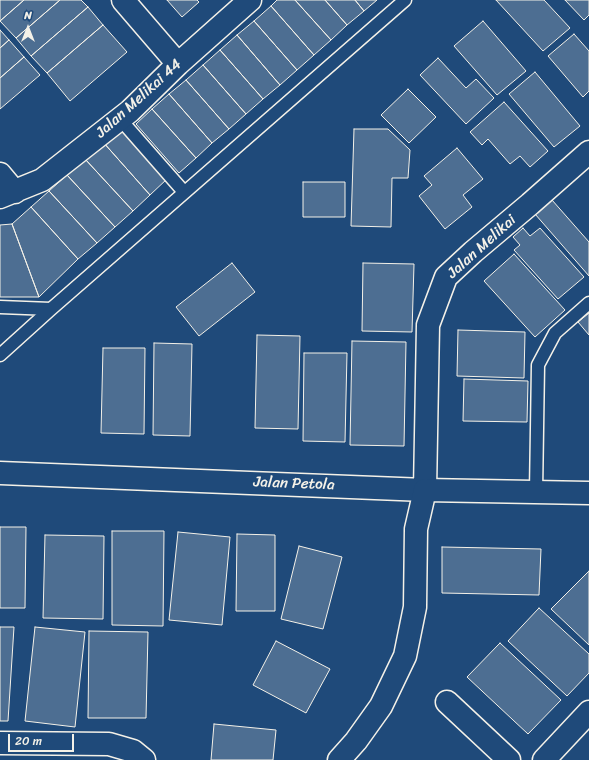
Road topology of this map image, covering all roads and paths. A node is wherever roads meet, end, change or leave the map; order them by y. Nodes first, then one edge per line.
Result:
1 (124, 0) edge
2 (250, 0) edge
3 (405, 0) edge
4 (178, 64) junction
5 (120, 119) junction
6 (589, 152) edge
7 (0, 174) edge
8 (184, 192) junction
9 (7, 195) edge
10 (589, 303) edge
11 (0, 307) edge
12 (51, 309) junction
13 (0, 355) edge
14 (0, 473) edge
15 (425, 490) junction
16 (536, 492) junction
17 (589, 493) edge
18 (447, 702) dead end
19 (589, 712) edge
20 (0, 743) edge
21 (144, 760) edge
22 (339, 760) edge
23 (509, 760) edge
24 (544, 760) edge

1 - 4 street
2 - 4 street, Jalan Melikai 44
3 - 8 lane
4 - 5 street, Jalan Melikai 44
5 - 8 lane
5 - 9 street, Jalan Melikai 44
6 - 15 street, Jalan Melikai
7 - 9 street
8 - 12 lane
10 - 16 lane
11 - 12 lane
12 - 13 lane
14 - 15 street, Jalan Petola
15 - 16 street, Jalan Petola
15 - 22 street, Jalan Melikai
16 - 17 street, Jalan Petola
18 - 23 street
19 - 24 street
20 - 21 street

